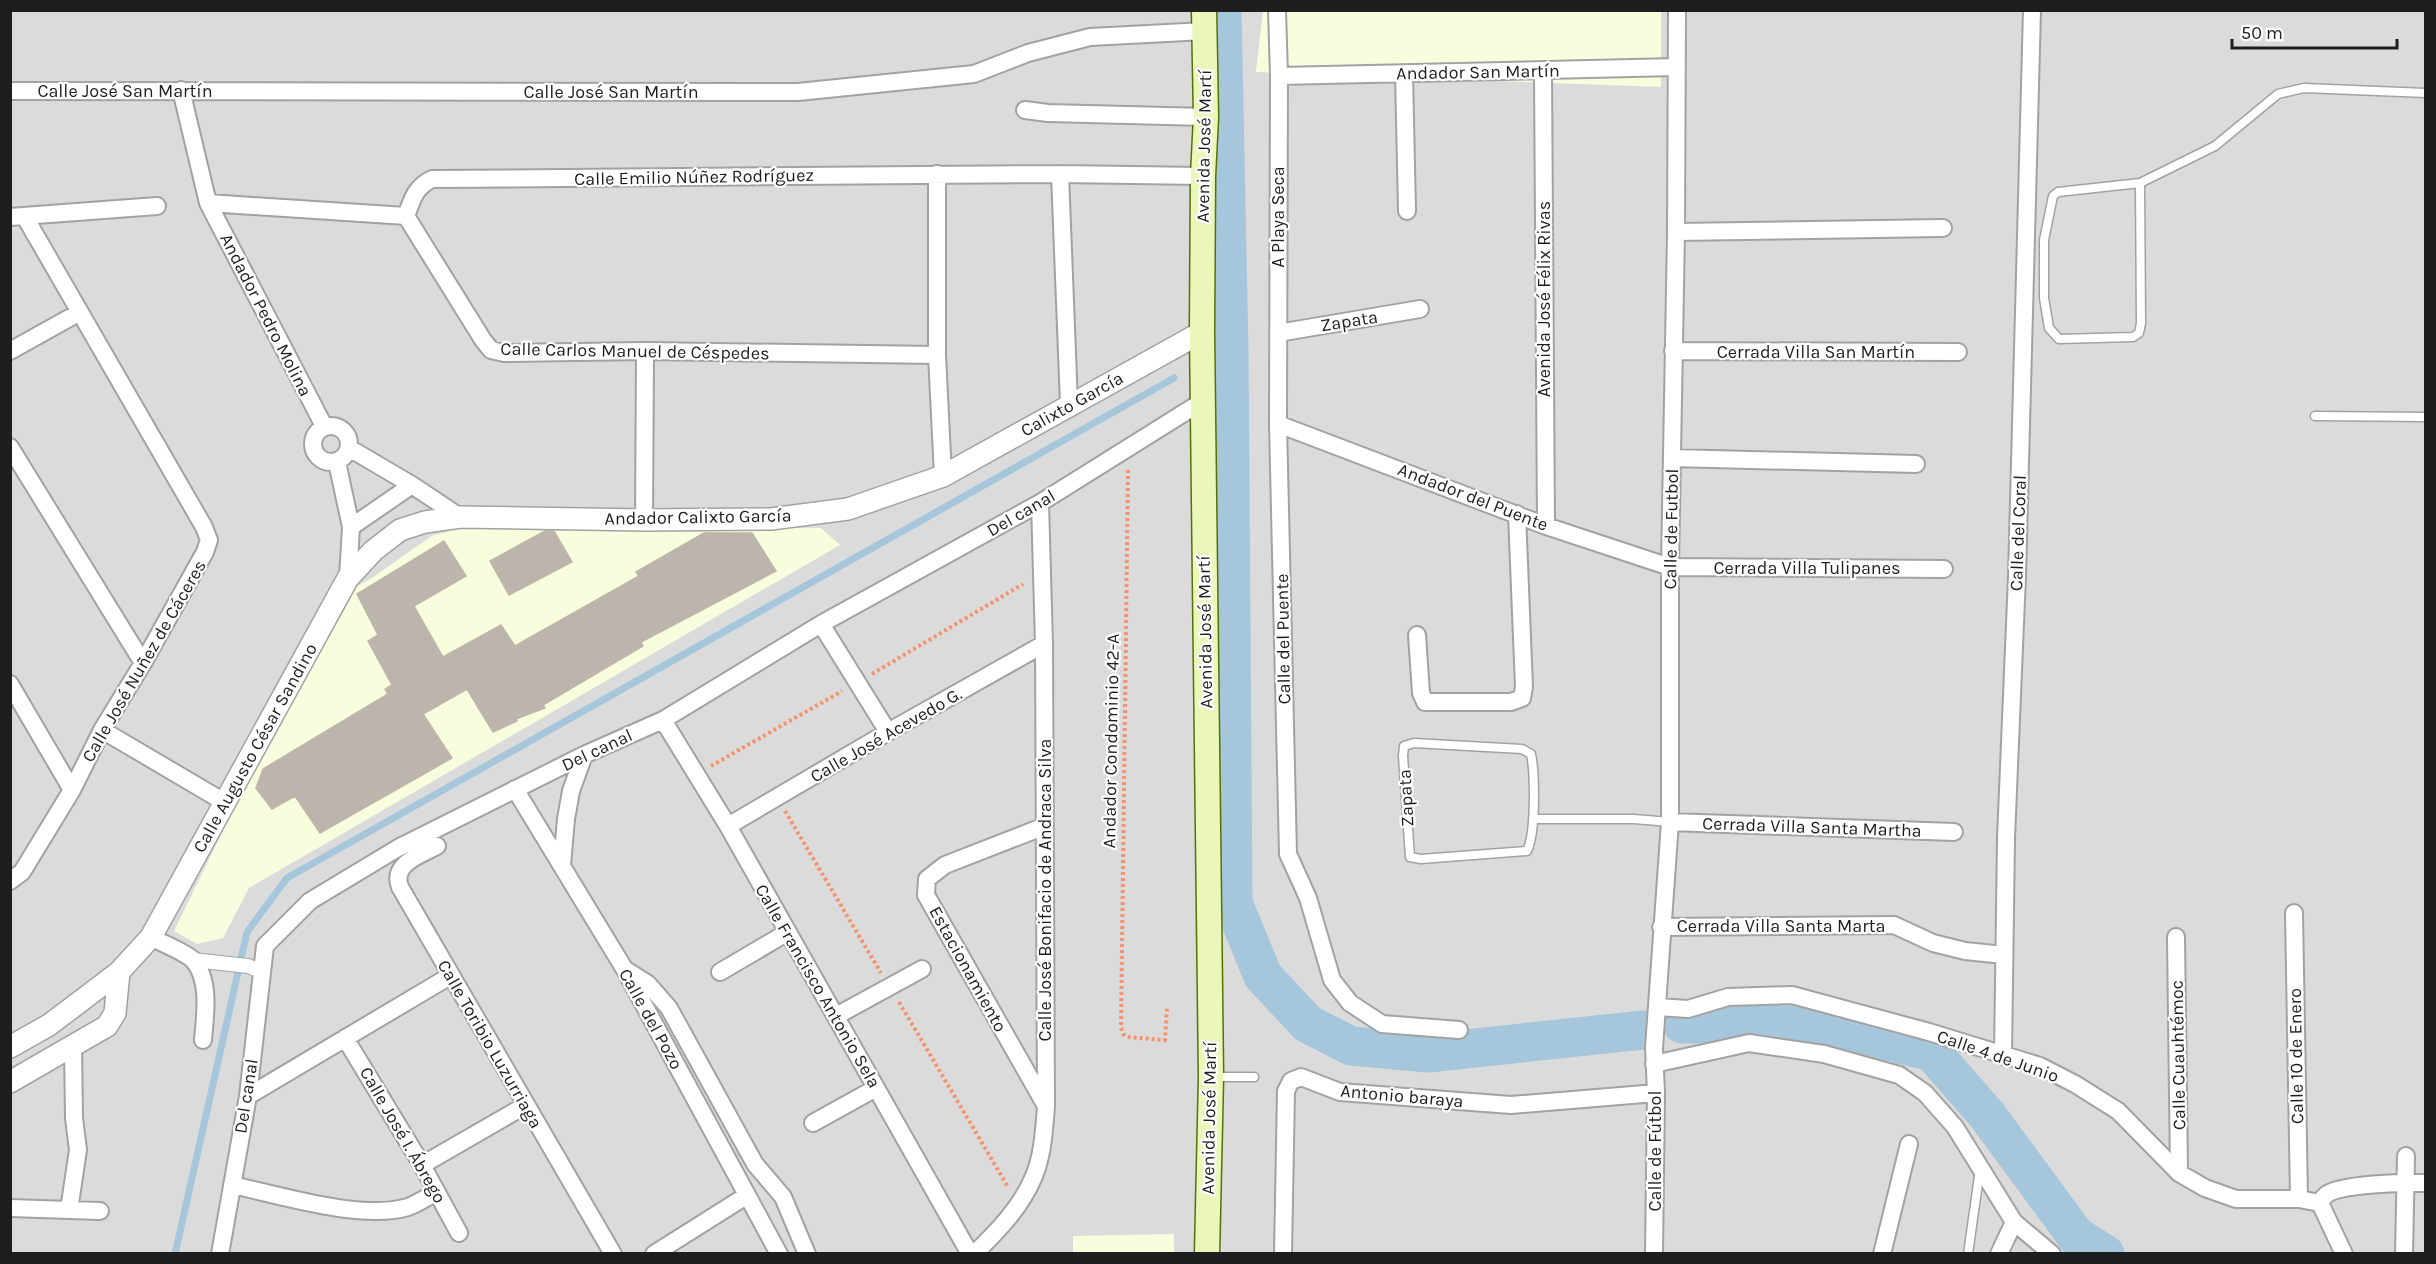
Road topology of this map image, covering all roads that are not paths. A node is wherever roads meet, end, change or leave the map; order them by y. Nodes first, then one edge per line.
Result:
1 (1278, 10) edge
2 (1677, 10) edge
3 (2032, 10) edge
4 (1205, 21) edge
5 (1676, 67) junction
6 (1543, 72) junction
7 (1404, 74) junction
8 (1279, 76) junction
9 (181, 90) junction
10 (10, 91) edge
11 (2426, 93) edge
12 (1025, 110) dead end
13 (1206, 117) junction
14 (937, 174) junction
15 (1060, 174) junction
16 (1203, 176) junction
17 (2140, 183) junction
18 (208, 203) junction
19 (157, 206) dead end
20 (1407, 210) dead end
21 (406, 216) junction
22 (18, 217) edge
23 (1943, 228) dead end
24 (1676, 232) junction
25 (1420, 309) dead end
26 (80, 312) junction
27 (1202, 332) junction
28 (1278, 333) junction
29 (10, 351) edge
30 (645, 351) junction
31 (1673, 351) junction
32 (1958, 352) dead end
33 (937, 355) junction
34 (1203, 401) junction
35 (1069, 405) junction
36 (2315, 416) dead end
37 (2426, 417) edge
38 (1278, 424) junction
39 (324, 426) junction
40 (10, 447) edge
41 (349, 448) junction
42 (1672, 458) junction
43 (337, 462) junction
44 (1916, 464) dead end
45 (943, 476) junction
46 (412, 485) junction
47 (1040, 503) junction
48 (1517, 514) junction
49 (460, 517) junction
50 (644, 520) junction
51 (1546, 525) junction
52 (351, 527) junction
53 (400, 530) joint
54 (1670, 567) junction
55 (1944, 569) dead end
56 (348, 578) junction
57 (821, 624) junction
58 (1417, 635) dead end
59 (1044, 644) junction
60 (143, 663) junction
61 (10, 684) edge
62 (663, 720) junction
63 (102, 730) junction
64 (888, 732) junction
65 (584, 755) junction
66 (515, 789) junction
67 (72, 790) junction
68 (226, 803) junction
69 (1533, 819) junction
70 (1670, 822) junction
71 (728, 826) junction
72 (1045, 826) junction
73 (1954, 832) dead end
74 (437, 846) dead end
75 (562, 865) junction
76 (10, 881) edge
77 (2294, 913) dead end
78 (1661, 927) junction
79 (788, 932) junction
80 (151, 938) junction
81 (2176, 938) dead end
82 (2004, 955) junction
83 (193, 960) junction
84 (255, 969) junction
85 (922, 969) dead end
86 (625, 970) junction
87 (119, 972) junction
88 (720, 972) dead end
89 (450, 976) junction
90 (1658, 1007) junction
91 (836, 1016) junction
92 (1459, 1030) dead end
93 (345, 1038) junction
94 (203, 1040) dead end
95 (73, 1045) junction
96 (10, 1047) edge
97 (1654, 1056) junction
98 (2003, 1056) junction
99 (1211, 1077) junction
100 (1254, 1077) dead end
101 (10, 1082) edge
102 (876, 1088) junction
103 (1656, 1093) junction
104 (248, 1096) junction
105 (526, 1105) junction
106 (1046, 1107) junction
107 (813, 1123) dead end
108 (1909, 1144) dead end
109 (2406, 1156) dead end
110 (422, 1165) junction
111 (1980, 1169) junction
112 (2179, 1173) junction
113 (2405, 1182) junction
114 (2426, 1183) edge
115 (232, 1185) junction
116 (437, 1192) junction
117 (746, 1196) junction
118 (2299, 1199) junction
119 (2320, 1203) junction
120 (10, 1208) edge
121 (69, 1210) junction
122 (100, 1211) dead end
123 (2014, 1222) junction
124 (459, 1233) dead end
125 (220, 1254) edge
126 (612, 1254) edge
127 (654, 1254) edge
128 (779, 1254) edge
129 (807, 1254) edge
130 (972, 1254) edge
131 (1207, 1254) edge
132 (1283, 1254) edge
133 (1654, 1254) edge
134 (1882, 1254) edge
135 (1968, 1254) edge
136 (1999, 1254) edge
137 (2052, 1254) edge
138 (2344, 1254) edge
139 (2404, 1254) edge

1 - 8 street, A Playa Seca
2 - 5 street, Calle de Futbol
3 - 82 street, Calle del Coral
4 - 9 street, Calle José San Martín
4 - 13 main road, Avenida José Martí
5 - 6 street, Andador San Martín
5 - 24 street, Calle de Futbol
6 - 7 street, Andador San Martín
6 - 51 street, Avenida José Félix Rivas
7 - 8 street, Andador San Martín
7 - 20 street
8 - 28 street, A Playa Seca
9 - 10 street, Calle José San Martín
9 - 18 street, Andador Pedro Molina
11 - 17 lane
12 - 13 street
13 - 16 main road, Avenida José Martí
14 - 15 street, Calle Emilio Núñez Rodríguez
14 - 21 street, Calle Emilio Núñez Rodríguez
14 - 33 street
15 - 16 street, Calle Emilio Núñez Rodríguez
15 - 35 street
16 - 27 main road, Avenida José Martí
17 - 17 lane
18 - 21 street
18 - 39 street, Andador Pedro Molina
19 - 22 street
21 - 30 street, Calle Carlos Manuel de Céspedes
22 - 26 street, Calle José Nuñez de Cáceres
23 - 24 street
24 - 31 street, Calle de Futbol
25 - 28 street, Zapata
26 - 29 street
26 - 60 street, Calle José Nuñez de Cáceres
27 - 34 main road, Avenida José Martí
27 - 35 street, Calixto García
28 - 38 street, A Playa Seca
30 - 33 street, Calle Carlos Manuel de Céspedes
30 - 50 street
31 - 32 street, Cerrada Villa San Martín
31 - 42 street, Calle de Futbol
33 - 45 street
34 - 47 street, Del canal
34 - 99 main road, Avenida José Martí
35 - 45 street, Calixto García
36 - 37 lane
38 - 48 street, Andador del Puente
38 - 92 street, Calle del Puente
39 - 41 street
39 - 43 street
40 - 60 street
41 - 43 street
41 - 46 street
42 - 44 street
42 - 54 street, Calle de Futbol
43 - 52 street
45 - 50 street, Andador Calixto García
46 - 49 street
46 - 52 street
47 - 57 street, Del canal
47 - 59 street, Calle José Bonifacio de Andraca Silva
48 - 51 street, Andador del Puente
48 - 58 street
49 - 50 street, Andador Calixto García
49 - 53 street, Andador Calixto García
51 - 54 street, Andador del Puente
52 - 56 street
53 - 56 street, Calle Augusto César Sandino
54 - 55 street, Cerrada Villa Tulipanes
54 - 70 street, Calle de Futbol
56 - 68 street, Calle Augusto César Sandino
57 - 62 street, Del canal
57 - 64 street
59 - 64 street, Calle José Acevedo G.
59 - 72 street, Calle José Bonifacio de Andraca Silva
60 - 63 street, Calle José Nuñez de Cáceres
61 - 67 street
62 - 65 street, Del canal
62 - 71 street, Calle Francisco Antonio Sela
63 - 67 street, Calle José Nuñez de Cáceres
63 - 68 street
64 - 71 street, Calle José Acevedo G.
65 - 66 street, Del canal
65 - 75 street
66 - 75 street, Calle del Pozo
66 - 84 street, Del canal
67 - 76 street, Calle José Nuñez de Cáceres
68 - 80 street, Calle Augusto César Sandino
69 - 69 lane, Zapata
69 - 70 lane
70 - 73 street, Cerrada Villa Santa Martha
70 - 78 street, Calle de Futbol
71 - 79 street, Calle Francisco Antonio Sela
72 - 106 street, Calle José Bonifacio de Andraca Silva
72 - 106 street, Estacionamiento
74 - 89 street, Calle Toribio Luzurriaga
75 - 86 street, Calle del Pozo
77 - 118 street, Calle 10 de Enero
78 - 82 street, Cerrada Villa Santa Marta
78 - 90 street, Calle de Futbol
79 - 88 street
79 - 91 street, Calle Francisco Antonio Sela
80 - 83 street
80 - 87 street, Calle Augusto César Sandino
81 - 112 street, Calle Cuauhtémoc
82 - 98 street, Calle del Coral
83 - 84 street
83 - 94 street
84 - 104 street, Del canal
85 - 91 street
86 - 117 street, Calle del Pozo
86 - 129 street
87 - 95 street
87 - 96 street, Calle Augusto César Sandino
89 - 93 street
89 - 105 street, Calle Toribio Luzurriaga
90 - 97 street, Calle de Futbol
90 - 98 street, Calle 4 de Junio
91 - 102 street, Calle Francisco Antonio Sela
93 - 104 street
93 - 110 street, Calle José I. Ábrego
95 - 101 street
95 - 121 street
97 - 103 street, Calle de Fútbol
97 - 111 street
98 - 112 street, Calle 4 de Junio
99 - 100 lane
99 - 131 main road, Avenida José Martí
102 - 107 street
102 - 130 street, Calle Francisco Antonio Sela
103 - 132 street, Antonio baraya
103 - 133 street, Calle de Fútbol
104 - 115 street, Del canal
105 - 110 street
105 - 126 street, Calle Toribio Luzurriaga
106 - 130 street, Calle José Bonifacio de Andraca Silva
108 - 134 street
109 - 113 street
110 - 116 street, Calle José I. Ábrego
111 - 123 street
111 - 135 lane
112 - 118 street, Calle 4 de Junio
113 - 114 street
113 - 119 street
113 - 139 street
115 - 116 street
115 - 125 street, Del canal
116 - 124 street, Calle José I. Ábrego
117 - 127 street
117 - 128 street, Calle del Pozo
118 - 119 street, Calle 4 de Junio
119 - 138 street
120 - 121 street
121 - 122 street
123 - 136 street
123 - 137 street

